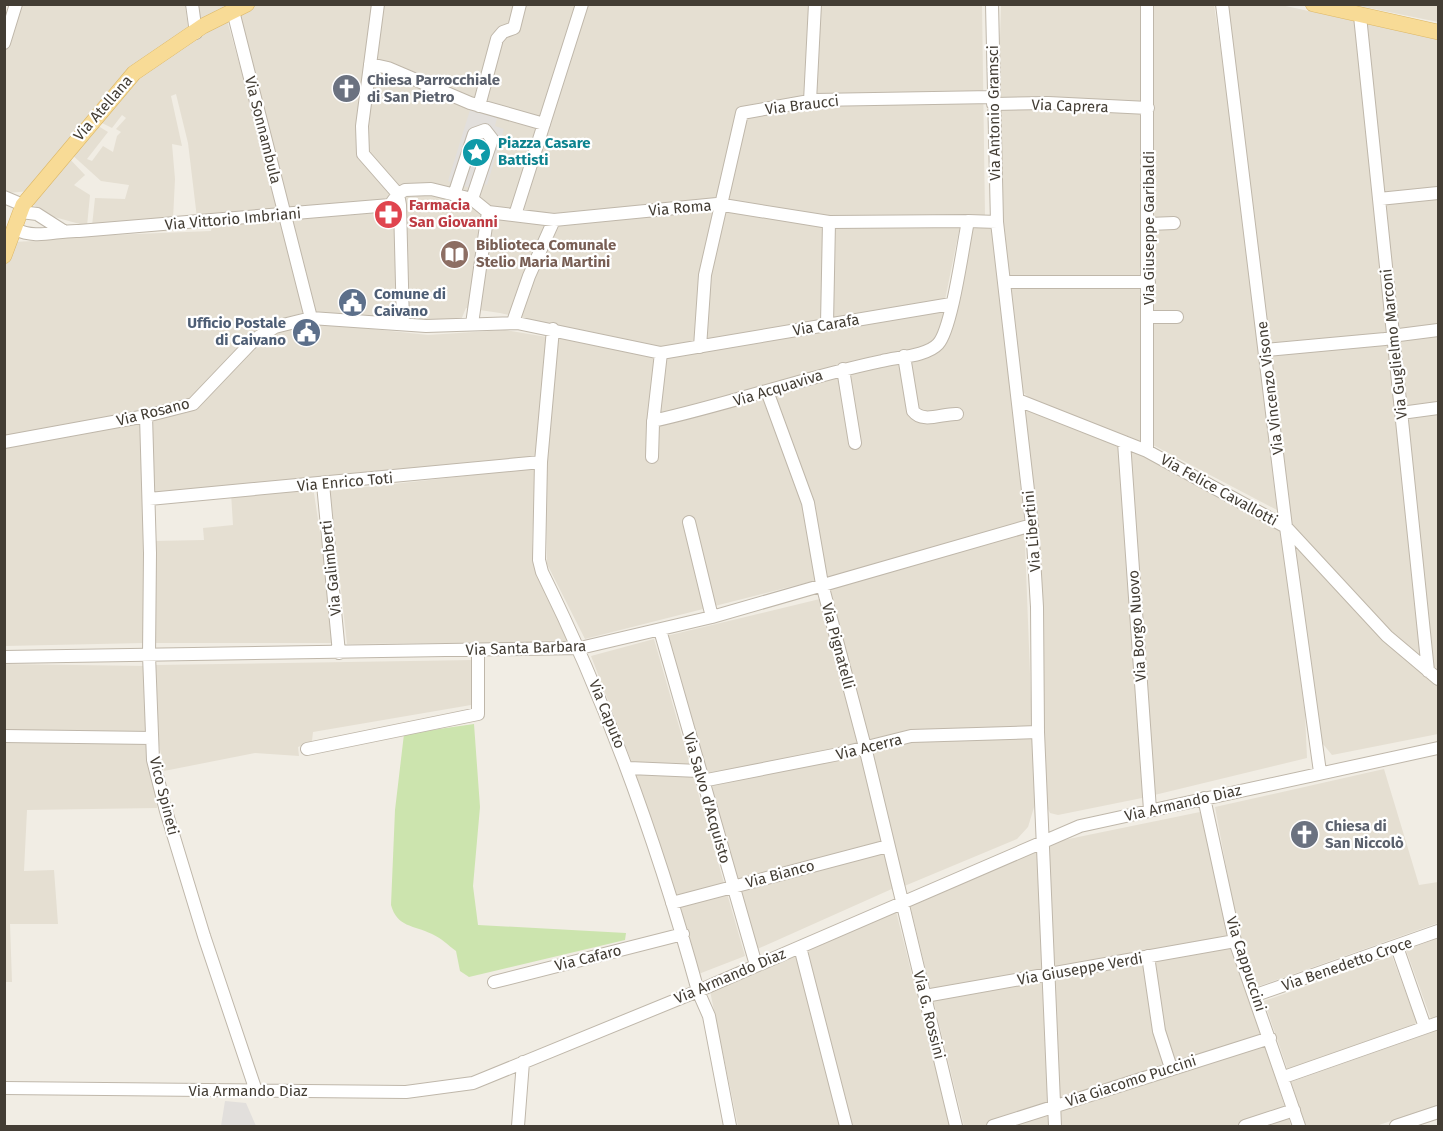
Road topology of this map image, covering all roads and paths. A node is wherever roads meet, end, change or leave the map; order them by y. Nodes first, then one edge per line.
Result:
1 (16, 4) edge
2 (192, 4) edge
3 (247, 4) edge
4 (378, 4) edge
5 (520, 4) edge
6 (582, 4) edge
7 (815, 4) edge
8 (992, 4) edge
9 (1147, 4) edge
10 (1222, 4) edge
11 (1313, 4) edge
12 (233, 11) junction
13 (1360, 16) junction
14 (1438, 32) edge
15 (196, 33) junction
16 (4, 43) edge
17 (370, 64) junction
18 (993, 100) junction
19 (810, 101) junction
20 (479, 106) junction
21 (1148, 108) junction
22 (544, 124) junction
23 (1438, 193) edge
24 (398, 194) junction
25 (454, 195) junction
26 (4, 197) edge
27 (472, 199) junction
28 (1379, 199) junction
29 (722, 205) junction
30 (22, 209) junction
31 (488, 212) junction
32 (285, 215) junction
33 (516, 215) junction
34 (554, 220) junction
35 (968, 220) junction
36 (829, 222) junction
37 (997, 222) junction
38 (1174, 223) dead end
39 (1149, 224) junction
40 (15, 229) junction
41 (62, 230) junction
42 (4, 256) edge
43 (1004, 282) junction
44 (1149, 282) junction
45 (951, 304) junction
46 (1149, 317) junction
47 (1177, 317) dead end
48 (311, 318) junction
49 (513, 322) junction
50 (403, 324) junction
51 (472, 324) junction
52 (827, 324) junction
53 (553, 329) junction
54 (1438, 330) edge
55 (1393, 336) junction
56 (700, 346) junction
57 (1266, 350) junction
58 (661, 353) junction
59 (904, 356) junction
60 (843, 369) junction
61 (767, 391) junction
62 (1018, 400) junction
63 (1438, 408) edge
64 (1401, 413) junction
65 (957, 414) dead end
66 (146, 416) junction
67 (653, 421) junction
68 (4, 442) edge
69 (1124, 442) junction
70 (855, 443) dead end
71 (1147, 451) junction
72 (652, 457) dead end
73 (541, 462) junction
74 (322, 484) junction
75 (149, 499) junction
76 (689, 522) dead end
77 (1032, 525) junction
78 (1286, 527) junction
79 (822, 584) junction
80 (712, 616) junction
81 (660, 630) junction
82 (580, 648) junction
83 (478, 651) junction
84 (339, 652) junction
85 (149, 656) junction
86 (4, 657) edge
87 (1433, 675) edge
88 (1038, 732) junction
89 (4, 736) edge
90 (152, 738) junction
91 (865, 747) junction
92 (1438, 748) edge
93 (307, 749) dead end
94 (628, 768) junction
95 (1320, 772) junction
96 (700, 776) junction
97 (1204, 798) junction
98 (1150, 810) junction
99 (1044, 842) junction
100 (888, 846) junction
101 (733, 887) junction
102 (672, 903) junction
103 (902, 903) junction
104 (1438, 931) edge
105 (683, 934) junction
106 (1235, 942) junction
107 (800, 947) junction
108 (1397, 947) junction
109 (1148, 956) junction
110 (756, 965) junction
111 (1049, 975) junction
112 (494, 982) dead end
113 (698, 991) junction
114 (925, 996) junction
115 (1256, 996) junction
116 (1438, 1023) edge
117 (1425, 1027) junction
118 (1270, 1038) junction
119 (523, 1062) junction
120 (1171, 1068) junction
121 (1284, 1077) junction
122 (4, 1088) edge
123 (256, 1091) junction
124 (1055, 1106) junction
125 (1294, 1110) junction
126 (1438, 1112) edge
127 (518, 1126) edge
128 (730, 1126) edge
129 (846, 1126) edge
130 (956, 1126) edge
131 (993, 1126) edge
132 (1055, 1126) edge
133 (1245, 1126) edge
134 (1299, 1126) edge
135 (1396, 1126) edge

1 - 16 street
2 - 15 street
3 - 12 main road, Via Atellana
4 - 17 street
5 - 20 street
6 - 22 street
7 - 19 street
8 - 18 street, Via Antonio Gramsci
9 - 21 street, Via Giuseppe Garibaldi
10 - 57 street, Via Vincenzo Visone
11 - 13 main road
12 - 15 main road, Via Atellana
12 - 32 street, Via Sonnambula
13 - 14 main road
13 - 28 street, Via Guglielmo Marconi
15 - 30 main road, Via Atellana
17 - 20 street
17 - 24 street
18 - 19 street, Via Braucci
18 - 21 street, Via Caprera
18 - 37 street, Via Antonio Gramsci
19 - 29 street, Via Braucci
20 - 22 street
21 - 39 street, Via Giuseppe Garibaldi
22 - 33 street
23 - 28 street
24 - 25 street
24 - 32 street, Via Vittorio Imbriani
24 - 50 street
25 - 27 street
25 - 27 street
26 - 30 street
27 - 31 street
28 - 55 street, Via Guglielmo Marconi
29 - 34 street, Via Roma
29 - 36 street, Via Roma
29 - 56 street
30 - 40 main road, Via Atellana
30 - 41 street
31 - 33 street, Via Roma
31 - 51 street
32 - 41 street, Via Vittorio Imbriani
32 - 48 street, Via Sonnambula
33 - 34 street, Via Roma
34 - 49 street
35 - 36 street, Via Roma
35 - 37 street, Via Roma
35 - 45 street
36 - 52 street
37 - 43 street, Via Libertini
38 - 39 street
39 - 44 street, Via Giuseppe Garibaldi
40 - 41 street, Via Vittorio Imbriani
40 - 42 main road, Via Atellana
43 - 44 street
43 - 62 street, Via Libertini
44 - 46 street, Via Giuseppe Garibaldi
45 - 52 street, Via Carafa
45 - 59 street, Via Acquaviva
46 - 47 street
46 - 71 street, Via Giuseppe Garibaldi
48 - 50 street, Via Rosano
48 - 66 street, Via Rosano
49 - 51 street, Via Rosano
49 - 53 street, Via Rosano
50 - 51 street, Via Rosano
52 - 56 street, Via Carafa
53 - 58 street, Via Rosano
53 - 73 street, Via Caputo
54 - 55 street
55 - 57 street
55 - 64 street, Via Guglielmo Marconi
56 - 58 street, Via Rosano
57 - 78 street, Via Vincenzo Visone
58 - 67 street
59 - 60 street, Via Acquaviva
59 - 65 street
60 - 61 street, Via Acquaviva
60 - 70 street
61 - 67 street, Via Acquaviva
61 - 79 street, Via Pignatelli
62 - 69 street, Via Felice Cavallotti
62 - 77 street, Via Libertini
63 - 64 street
64 - 87 street, Via Guglielmo Marconi
66 - 68 street, Via Rosano
66 - 75 street, Vico Spineti
67 - 72 street
69 - 71 street, Via Felice Cavallotti
69 - 98 street, Via Borgo Nuovo
71 - 78 street, Via Felice Cavallotti
73 - 74 street, Via Enrico Toti
73 - 82 street, Via Caputo
74 - 75 street, Via Enrico Toti
74 - 84 street, Via Galimberti
75 - 85 street, Vico Spineti
76 - 80 street
77 - 79 street, Via Santa Barbara
77 - 88 street, Via Libertini
78 - 87 street, Via Felice Cavallotti
78 - 95 street, Via Vincenzo Visone
79 - 80 street, Via Santa Barbara
79 - 91 street, Via Pignatelli
80 - 81 street, Via Santa Barbara
81 - 82 street, Via Santa Barbara
81 - 96 street, Via Salvo d'Acquisto
82 - 83 street, Via Santa Barbara
82 - 94 street, Via Caputo
83 - 84 street, Via Santa Barbara
83 - 93 street
84 - 85 street, Via Santa Barbara
85 - 86 street, Via Santa Barbara
85 - 90 street, Vico Spineti
88 - 91 street, Via Acerra
88 - 99 street, Via Libertini
89 - 90 street
90 - 123 street, Vico Spineti
91 - 96 street, Via Acerra
91 - 100 street, Via Pignatelli
92 - 95 street, Via Armando Diaz
94 - 96 street, Via Acerra
94 - 102 street, Via Caputo
95 - 97 street, Via Armando Diaz
96 - 101 street, Via Salvo d'Acquisto
97 - 98 street, Via Armando Diaz
97 - 106 street, Via Cappuccini
98 - 99 street, Via Armando Diaz
99 - 103 street, Via Armando Diaz
99 - 111 street, Via Libertini
100 - 101 street, Via Bianco
100 - 103 street, Via Pignatelli
101 - 102 street, Via Bianco
101 - 110 street, Via Salvo d'Acquisto
102 - 105 street, Via Caputo
103 - 107 street, Via Armando Diaz
103 - 114 street, Via G. Rossini
104 - 108 street, Via Benedetto Croce
105 - 112 street, Via Cafaro
105 - 113 street, Via Caputo
106 - 109 street, Via Giuseppe Verdi
106 - 115 street, Via Cappuccini
107 - 110 street, Via Armando Diaz
107 - 129 street
108 - 115 street, Via Benedetto Croce
108 - 117 street
109 - 111 street, Via Giuseppe Verdi
109 - 120 street
110 - 113 street, Via Armando Diaz
111 - 114 street, Via Giuseppe Verdi
111 - 124 street, Via Libertini
113 - 119 street, Via Armando Diaz
113 - 128 street, Via Caputo
114 - 130 street, Via G. Rossini
115 - 118 street, Via Cappuccini
116 - 117 street
117 - 121 street
118 - 120 street, Via Giacomo Puccini
118 - 121 street, Via Cappuccini
119 - 123 street, Via Armando Diaz
119 - 127 street
120 - 124 street, Via Giacomo Puccini
121 - 125 street, Via Cappuccini
122 - 123 street, Via Armando Diaz
124 - 131 street, Via Giacomo Puccini
124 - 132 street, Via Libertini
125 - 133 street
125 - 134 street, Via Cappuccini
126 - 135 street

